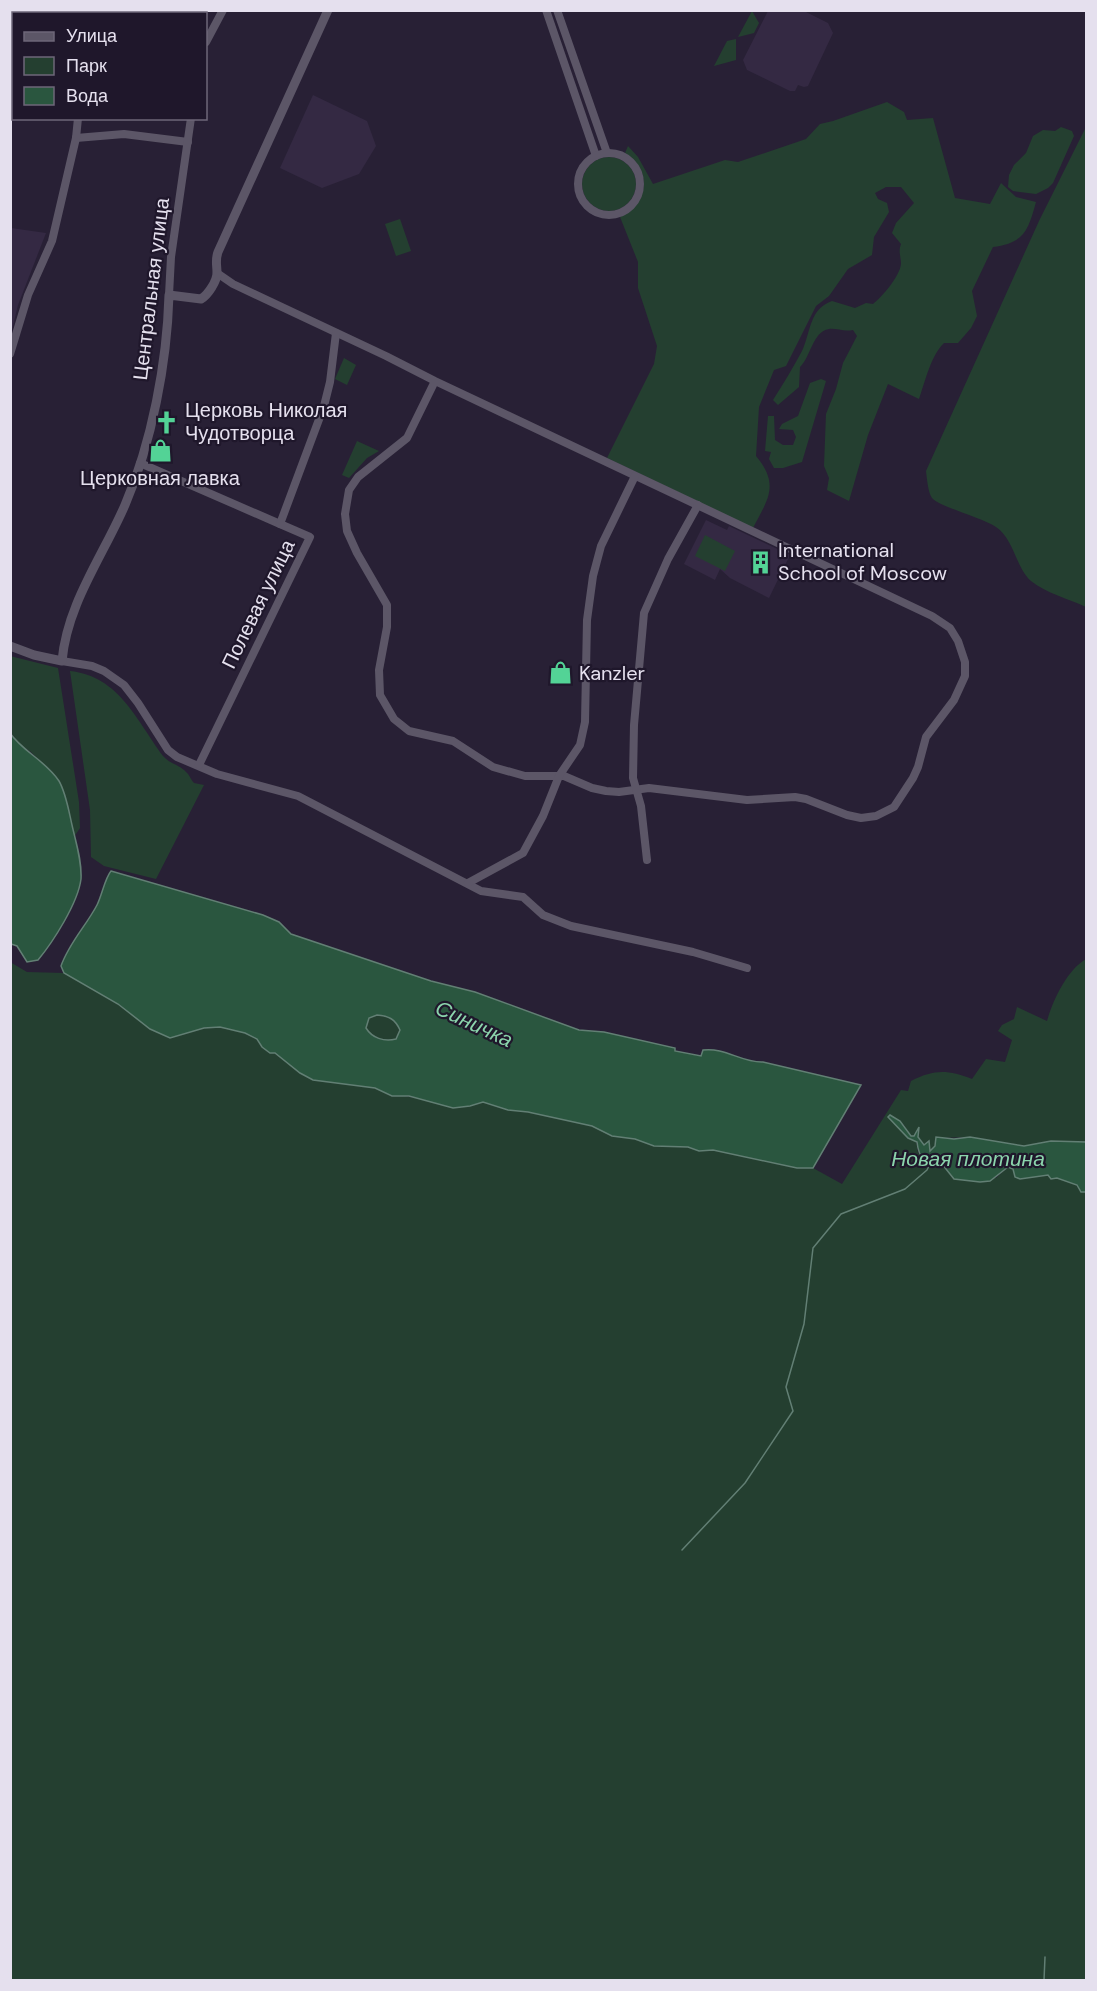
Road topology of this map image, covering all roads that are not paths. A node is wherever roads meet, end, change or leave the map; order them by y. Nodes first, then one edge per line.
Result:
1 (223, 10) edge
2 (328, 10) edge
3 (546, 10) edge
4 (558, 10) edge
5 (207, 40) edge
6 (78, 120) edge
7 (191, 120) edge
8 (76, 138) junction
9 (188, 142) junction
10 (607, 153) junction
11 (596, 156) junction
12 (217, 273) junction
13 (170, 295) junction
14 (336, 333) junction
15 (10, 354) edge
16 (435, 381) junction
17 (141, 464) junction
18 (635, 476) junction
19 (698, 505) junction
20 (280, 524) junction
21 (10, 646) edge
22 (62, 661) junction
23 (199, 765) junction
24 (560, 776) junction
25 (637, 789) junction
26 (647, 860) dead end
27 (468, 882) junction
28 (747, 968) dead end

1 - 5 street
2 - 12 street
3 - 11 street
4 - 10 street
6 - 8 street
7 - 9 street, Центральная улица
8 - 9 street
8 - 15 street
9 - 13 street, Центральная улица
10 - 11 street
10 - 11 street
12 - 13 street
12 - 14 street
13 - 17 street, Центральная улица
14 - 16 street
14 - 20 street, Полевая улица
16 - 18 street
16 - 24 street
17 - 20 street
17 - 22 street, Центральная улица
18 - 19 street
18 - 24 street
19 - 25 street
19 - 25 street
20 - 23 street, Полевая улица
21 - 22 street
22 - 23 street
23 - 27 street
24 - 25 street
24 - 27 street
25 - 26 street
27 - 28 street

